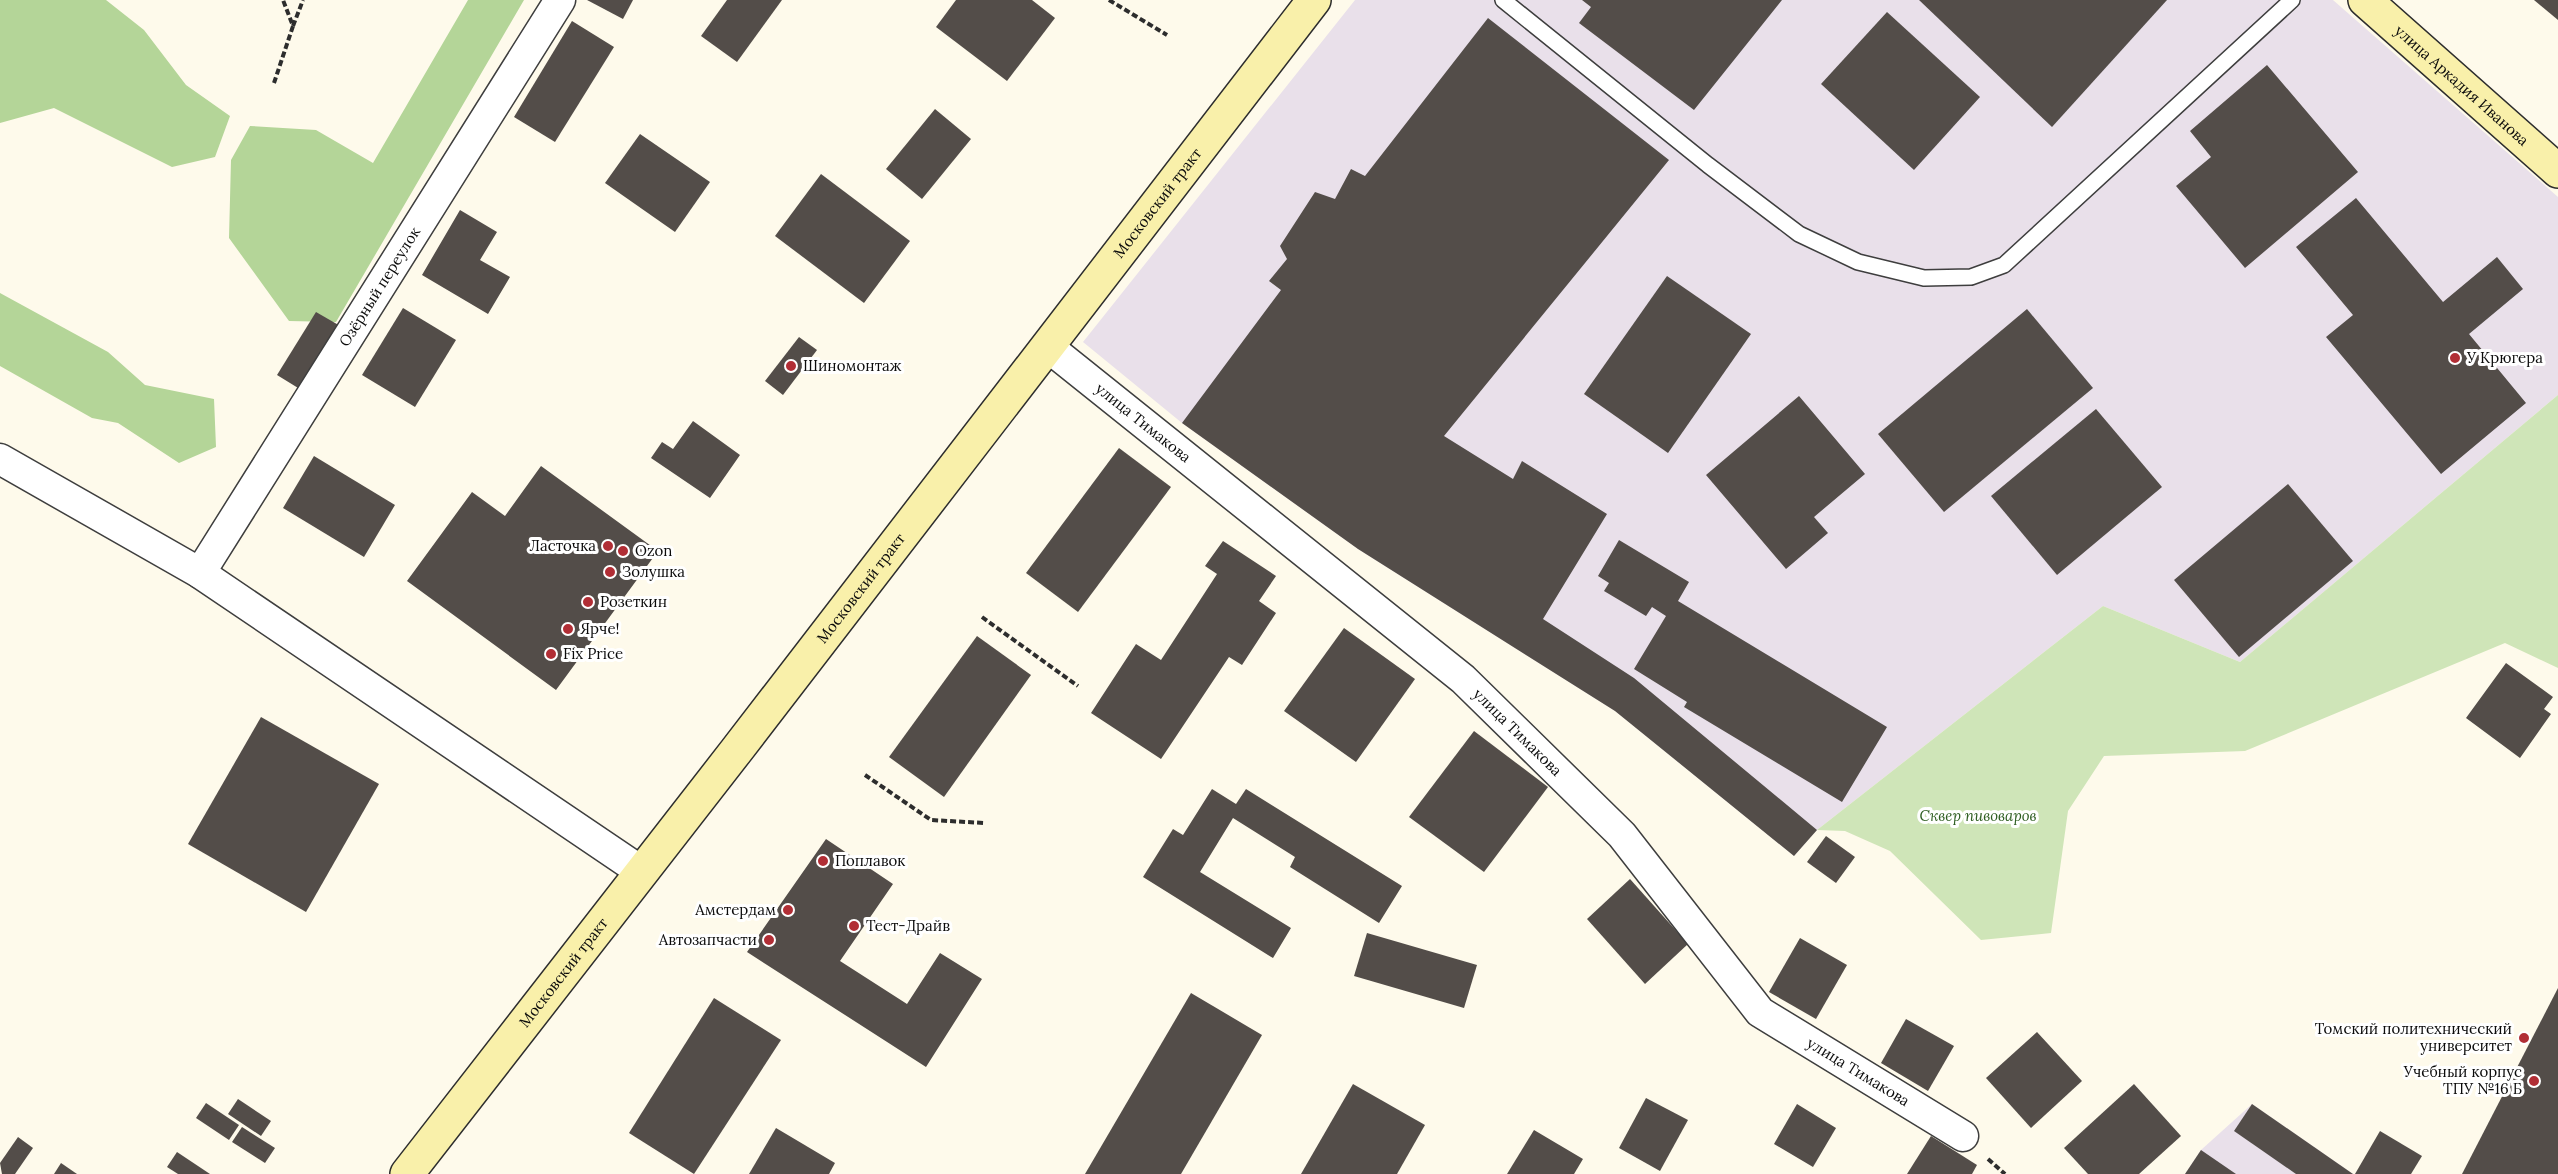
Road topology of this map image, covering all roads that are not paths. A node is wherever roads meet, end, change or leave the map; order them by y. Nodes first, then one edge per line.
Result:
1 (560, 0) edge
2 (1314, 0) edge
3 (1503, 0) edge
4 (2292, 0) edge
5 (2365, 0) edge
6 (2558, 171) edge
7 (1047, 346) junction
8 (0, 459) edge
9 (200, 573) junction
10 (642, 872) junction
11 (1963, 1136) dead end
12 (407, 1174) edge

1 - 9 street, Озёрный переулок
2 - 7 main road, Московский тракт
3 - 4 lane
5 - 6 main road, улица Аркадия Иванова
7 - 10 main road, Московский тракт
7 - 11 street, улица Тимакова
8 - 9 street
9 - 10 street
10 - 12 main road, Московский тракт

